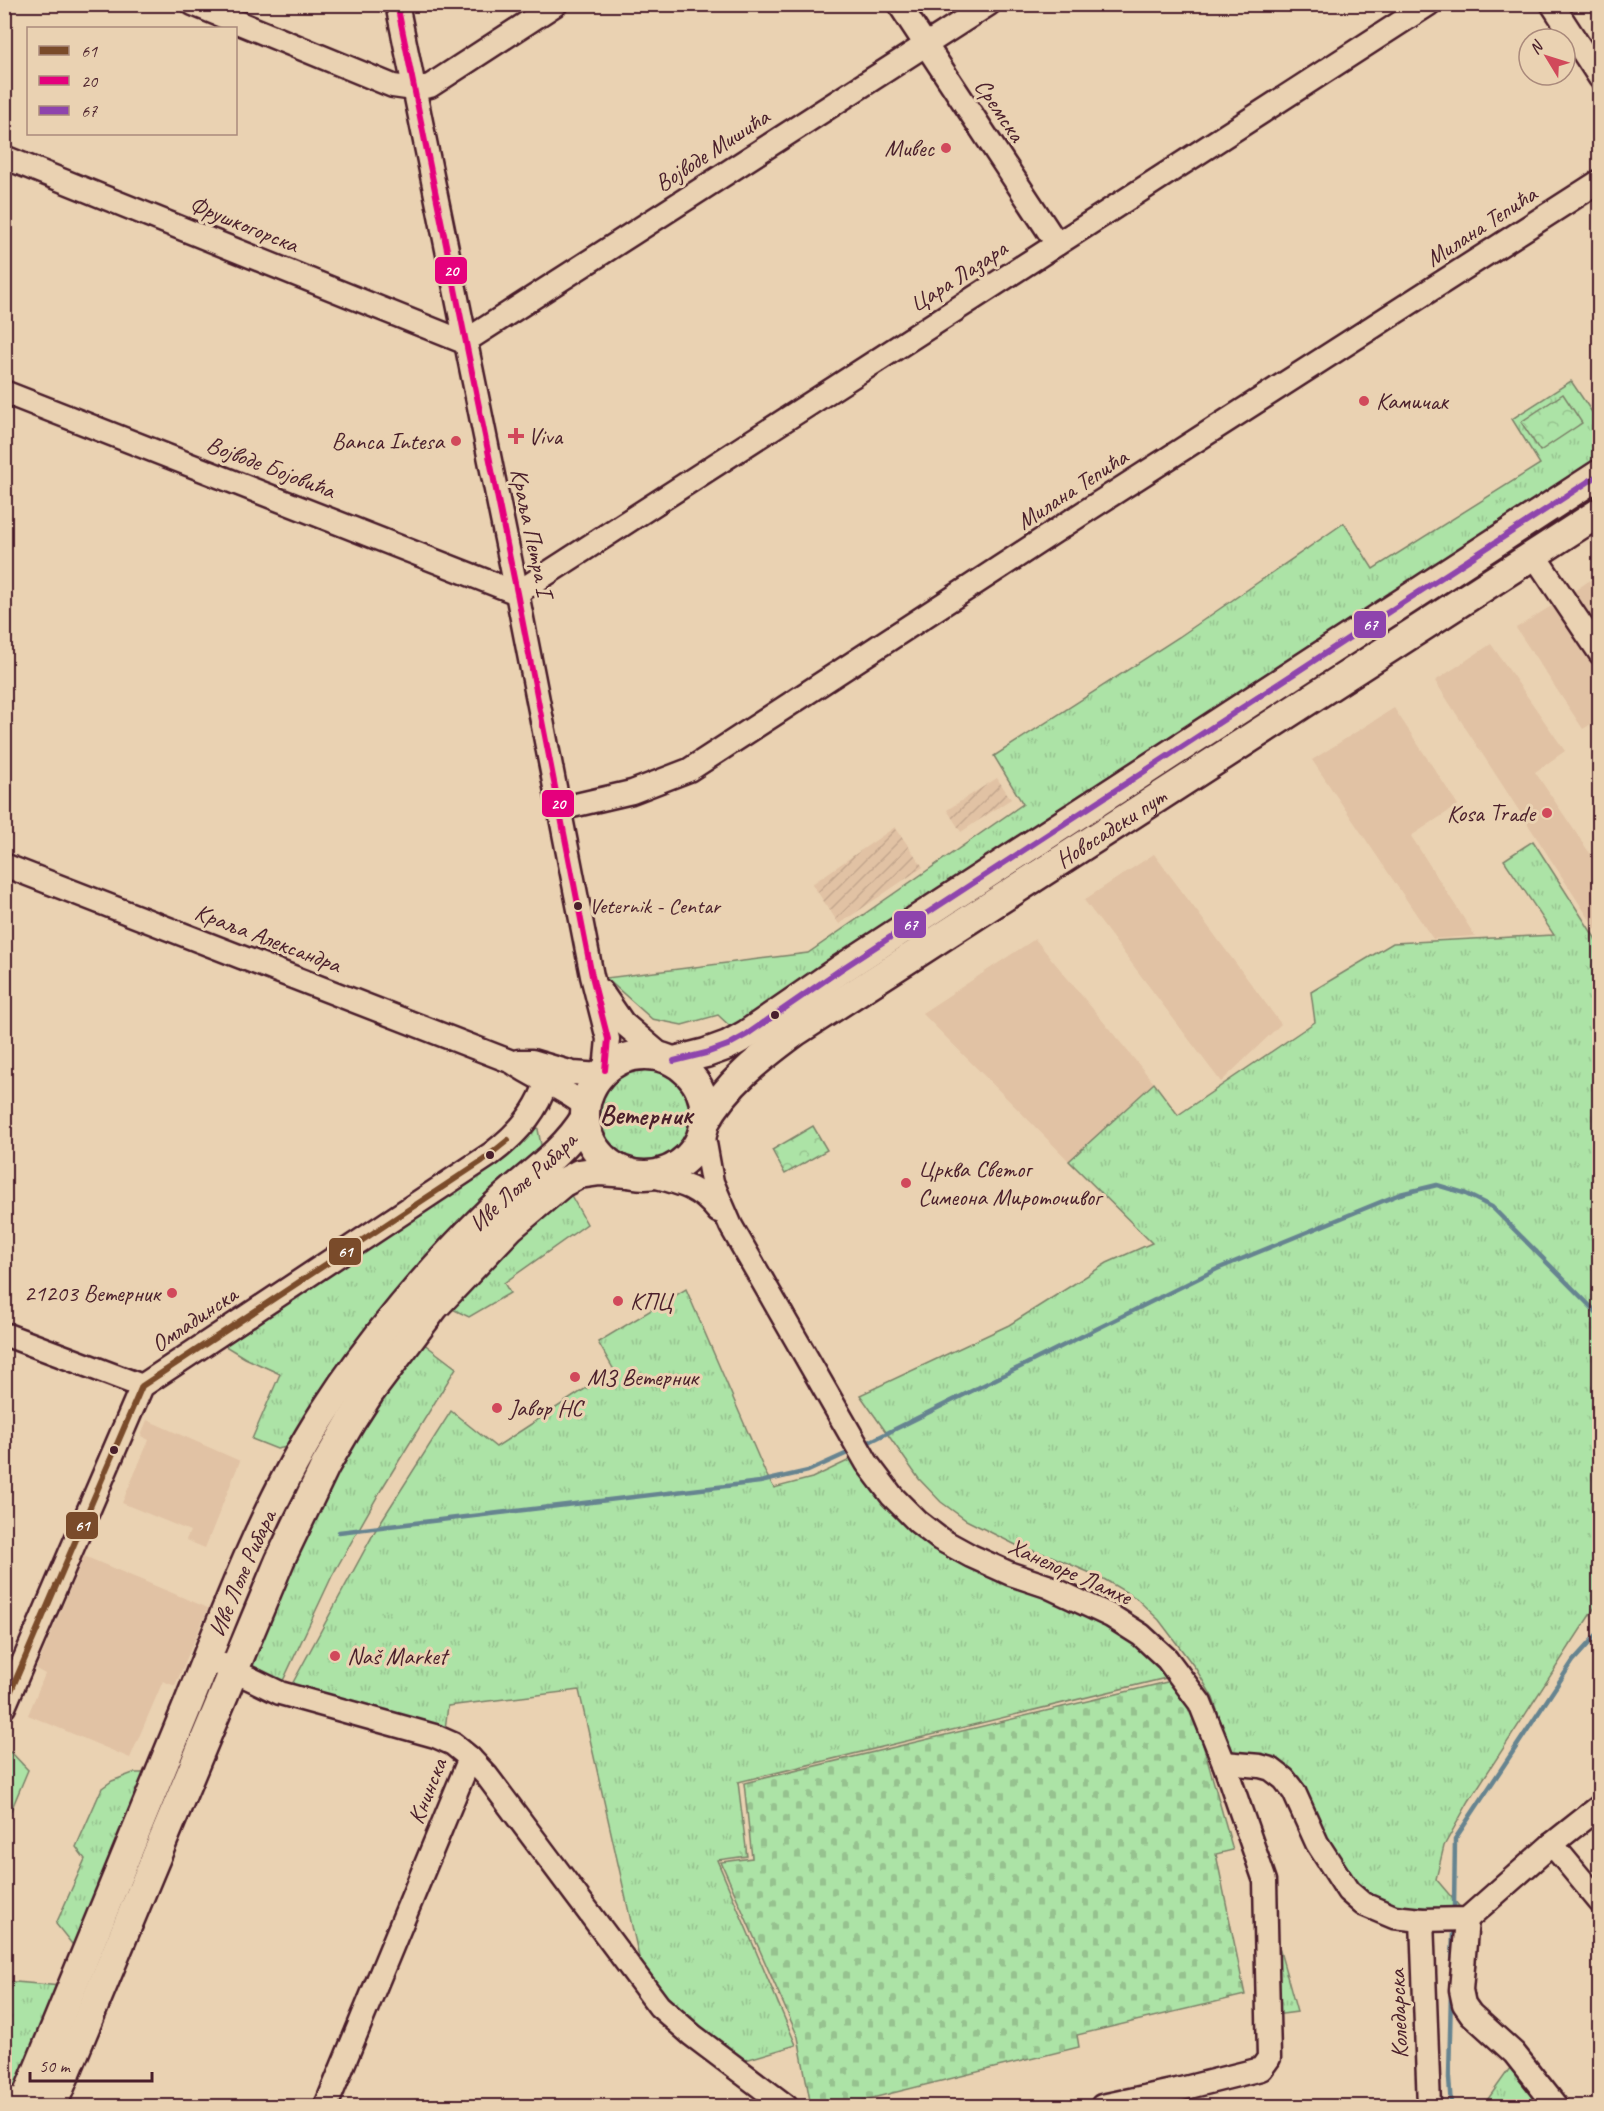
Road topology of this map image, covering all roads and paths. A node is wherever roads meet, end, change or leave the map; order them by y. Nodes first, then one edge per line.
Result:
1 (193, 4) edge
2 (397, 4) edge
3 (556, 4) edge
4 (899, 4) edge
5 (989, 4) edge
6 (1429, 4) edge
7 (1552, 4) edge
8 (926, 46) junction
9 (1599, 78) edge
10 (414, 89) junction
11 (4, 157) edge
12 (1599, 181) edge
13 (1058, 244) junction
14 (464, 342) junction
15 (4, 392) edge
16 (1599, 474) edge
17 (1599, 512) edge
18 (1534, 555) junction
19 (517, 593) junction
20 (1599, 653) edge
21 (559, 808) junction
22 (4, 865) edge
23 (592, 976) junction
24 (669, 1059) junction
25 (512, 1062) junction
26 (602, 1072) junction
27 (546, 1083) junction
28 (585, 1112) junction
29 (704, 1127) junction
30 (638, 1174) junction
31 (731, 1226) junction
32 (4, 1334) edge
33 (142, 1386) junction
34 (207, 1657) junction
35 (233, 1671) junction
36 (6, 1699) edge
37 (470, 1758) junction
38 (1224, 1763) junction
39 (1599, 1806) edge
40 (1552, 1844) junction
41 (1599, 1902) edge
42 (1457, 1919) junction
43 (1422, 1920) junction
44 (17, 2102) edge
45 (52, 2106) edge
46 (326, 2106) edge
47 (786, 2106) edge
48 (1102, 2106) edge
49 (1429, 2106) edge
50 (1556, 2106) edge

1 - 10 street
2 - 10 street, Краља Петра I
3 - 10 street
4 - 8 street, Сремска
5 - 8 street, Војводе Мишића
6 - 13 street, Цара Лазара
7 - 9 street
8 - 13 street, Сремска
8 - 14 street, Војводе Мишића
10 - 14 street, Краља Петра I
11 - 14 street, Фрушкогорска
12 - 21 street, Милана Тепића
13 - 19 street, Цара Лазара
14 - 19 street, Краља Петра I
15 - 19 street, Војводе Бојовића
16 - 24 main road, Новосадски пут
17 - 18 main road, Новосадски пут
18 - 20 street
18 - 29 main road, Новосадски пут
19 - 21 street, Краља Петра I
21 - 23 street, Краља Петра I
22 - 25 street, Краља Александра
23 - 24 street
23 - 26 street, Краља Петра I
24 - 26 main road
24 - 29 main road
25 - 26 street
25 - 27 street
26 - 28 main road
27 - 28 street
27 - 33 street, Омладинска
28 - 30 main road
28 - 34 main road, Иве Лоле Рибара
29 - 30 main road
29 - 31 street, Ханелоре Ламхе
30 - 31 street, Ханелоре Ламхе
30 - 35 main road, Иве Лоле Рибара
31 - 38 street, Ханелоре Ламхе
32 - 33 street
33 - 36 street, Омладинска
34 - 35 street, Книнска
34 - 44 main road, Иве Лоле Рибара
35 - 37 street, Книнска
35 - 45 main road, Иве Лоле Рибара
37 - 46 street, Книнска
37 - 47 street
38 - 43 street
38 - 48 street, Ханелоре Ламхе
39 - 40 street
40 - 41 street
40 - 42 street
42 - 43 street
42 - 50 street
43 - 49 street, Коледарска

